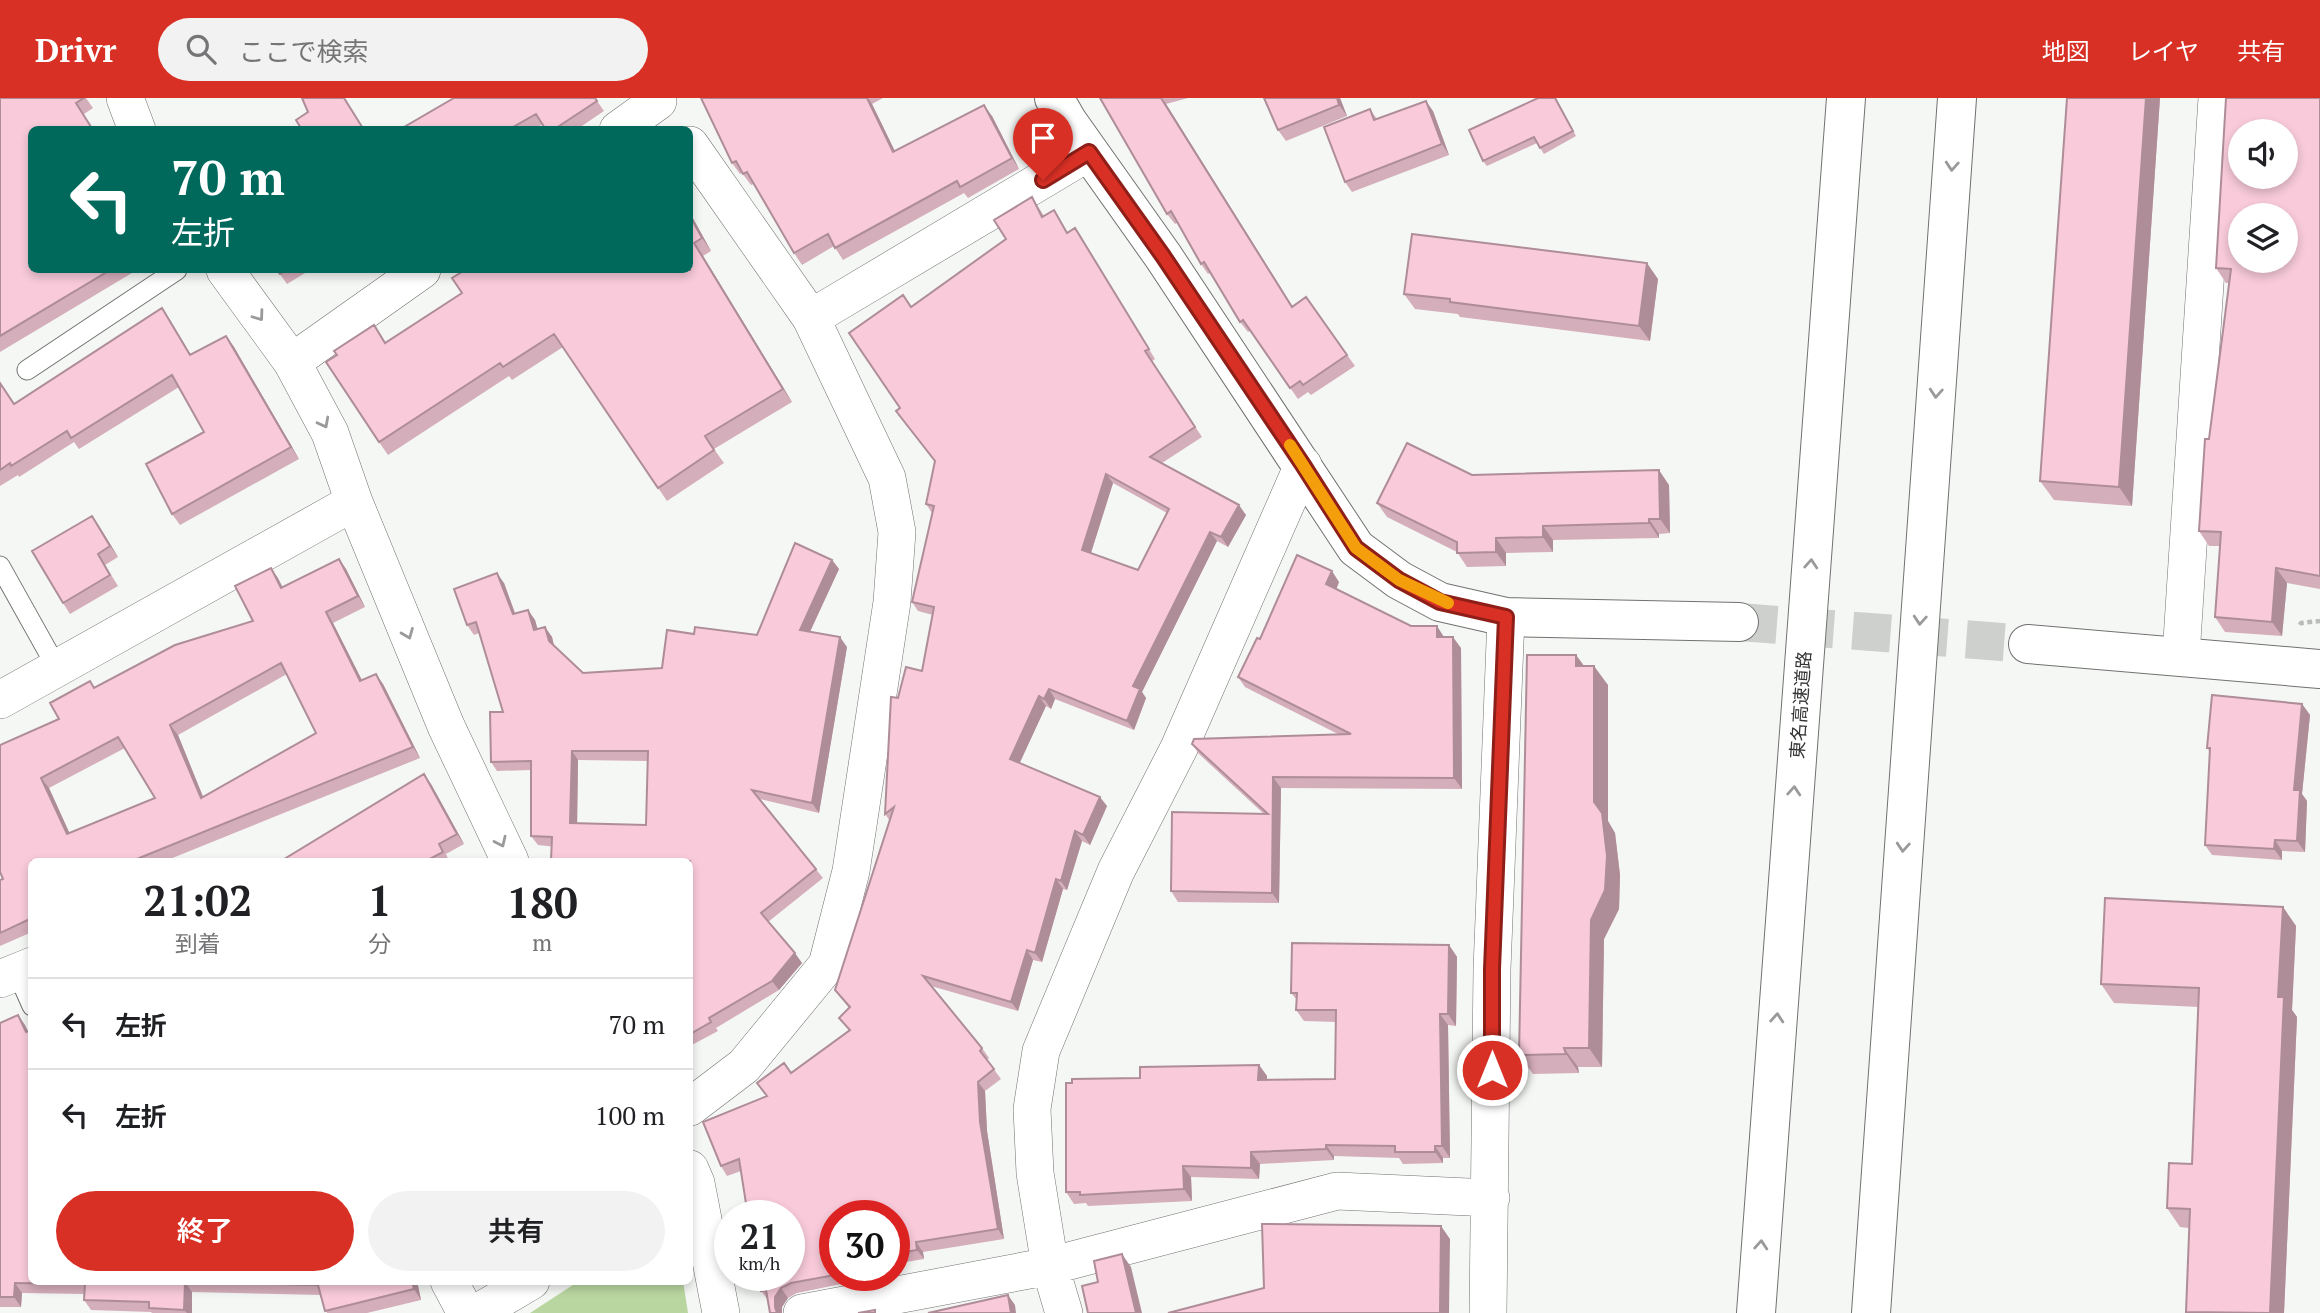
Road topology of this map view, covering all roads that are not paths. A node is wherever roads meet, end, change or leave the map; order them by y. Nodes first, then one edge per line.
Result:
1 (125, 98) edge
2 (1054, 98) edge
3 (1846, 98) edge
4 (1957, 98) edge
5 (2217, 98) edge
6 (664, 109) edge
7 (136, 126) edge
8 (627, 126) edge
9 (693, 149) edge
10 (1089, 152) junction
11 (172, 273) edge
12 (227, 273) edge
13 (418, 273) edge
14 (811, 318) junction
15 (292, 362) junction
16 (27, 370) dead end
17 (1303, 465) junction
18 (354, 502) junction
19 (0, 566) edge
20 (1506, 617) junction
21 (1739, 622) tunnel mouth
22 (2028, 644) tunnel mouth
23 (2181, 656) junction
24 (57, 668) junction
25 (2320, 669) edge
26 (0, 700) edge
27 (509, 858) edge
28 (16, 972) edge
29 (28, 998) edge
30 (693, 1105) edge
31 (693, 1185) edge
32 (1491, 1198) junction
33 (1050, 1266) junction
34 (451, 1285) edge
35 (524, 1285) edge
36 (466, 1313) edge
37 (477, 1313) edge
38 (721, 1313) edge
39 (802, 1313) edge
40 (1064, 1313) edge
41 (1488, 1313) edge
42 (1756, 1313) edge
43 (1871, 1313) edge

1 - 7 street
2 - 10 main road
42 -> 3 main road, 東名高速道路
4 -> 43 main road
5 - 23 street
6 - 8 street
9 - 14 street
10 - 14 street
10 - 17 main road
11 - 16 lane
12 -> 15 street
13 - 15 street
14 - 30 street
15 -> 18 street
17 - 20 main road
17 - 33 street
18 - 24 street
18 -> 27 street
19 - 24 lane
20 - 21 main road
20 - 32 street
22 - 23 main road
23 - 25 main road
24 - 26 street
28 - 29 lane
31 - 38 street
32 - 33 street
32 - 41 street
33 - 39 street
33 - 40 street
34 - 36 street
35 - 37 street

